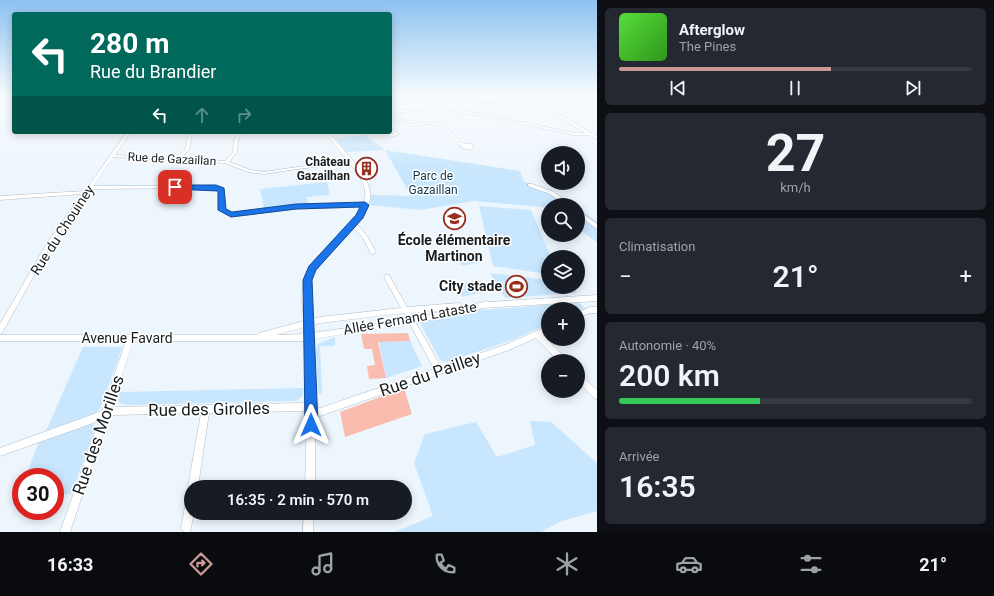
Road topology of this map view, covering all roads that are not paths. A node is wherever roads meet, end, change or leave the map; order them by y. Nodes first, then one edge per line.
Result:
1 (401, 121) edge
2 (506, 121) edge
3 (568, 121) edge
4 (392, 130) edge
5 (128, 134) edge
6 (240, 134) edge
7 (328, 134) edge
8 (389, 134) edge
9 (590, 134) junction
10 (190, 135) dead end
11 (597, 138) edge
12 (462, 144) dead end
13 (112, 156) junction
14 (178, 159) junction
15 (226, 162) junction
16 (350, 162) junction
17 (530, 186) dead end
18 (87, 190) junction
19 (0, 198) edge
20 (559, 198) edge
21 (365, 205) junction
22 (585, 218) edge
23 (354, 224) junction
24 (597, 227) edge
25 (373, 252) dead end
26 (387, 277) dead end
27 (583, 298) junction
28 (597, 298) edge
29 (487, 304) junction
30 (406, 310) junction
31 (593, 310) edge
32 (411, 320) junction
33 (308, 322) junction
34 (0, 331) edge
35 (541, 332) edge
36 (537, 334) junction
37 (309, 336) junction
38 (0, 338) edge
39 (131, 338) junction
40 (253, 338) junction
41 (556, 354) edge
42 (439, 370) junction
43 (585, 383) edge
44 (597, 394) edge
45 (206, 409) junction
46 (311, 410) junction
47 (106, 414) junction
48 (0, 452) edge
49 (194, 480) edge
50 (310, 480) edge
51 (187, 520) edge
52 (309, 520) edge
53 (186, 528) dead end
54 (65, 532) edge
55 (308, 532) edge

1 - 12 street
2 - 9 street
3 - 9 street
4 - 8 street
5 - 13 street, Rue du Chouiney
6 - 15 street
7 - 16 street
9 - 11 street
10 - 14 street
13 - 14 street, Rue de Gazaillan
13 - 18 street, Rue du Chouiney
14 - 15 street, Rue de Gazaillan
15 - 16 street, Rue de Gazaillan
16 - 21 street
17 - 20 street
18 - 19 street
18 - 21 street
18 - 34 street, Rue du Chouiney
21 - 23 street
22 - 24 street
23 - 25 street
23 - 33 street
26 - 30 street
27 - 28 street, Allée Fernand Lataste
27 - 29 street, Allée Fernand Lataste
27 - 31 street
29 - 30 street, Allée Fernand Lataste
29 - 32 street, Allée Fernand Lataste
30 - 32 street
30 - 33 street, Allée Fernand Lataste
32 - 37 street, Allée Fernand Lataste
32 - 42 street
33 - 37 street
33 - 40 street, Avenue Favard
35 - 36 street, Rue du Pailley
36 - 41 street
36 - 42 street, Rue du Pailley
37 - 40 street, Avenue Favard
37 - 46 street
38 - 39 street, Avenue Favard
39 - 40 street, Avenue Favard
39 - 47 street, Rue des Morilles
42 - 46 street, Rue du Pailley
43 - 44 street
45 - 46 street, Rue des Girolles
45 - 47 street, Rue des Girolles
45 - 49 street
46 - 50 street
47 - 48 street, Rue des Girolles
47 - 54 street, Rue des Morilles
51 - 53 street
52 - 55 street

